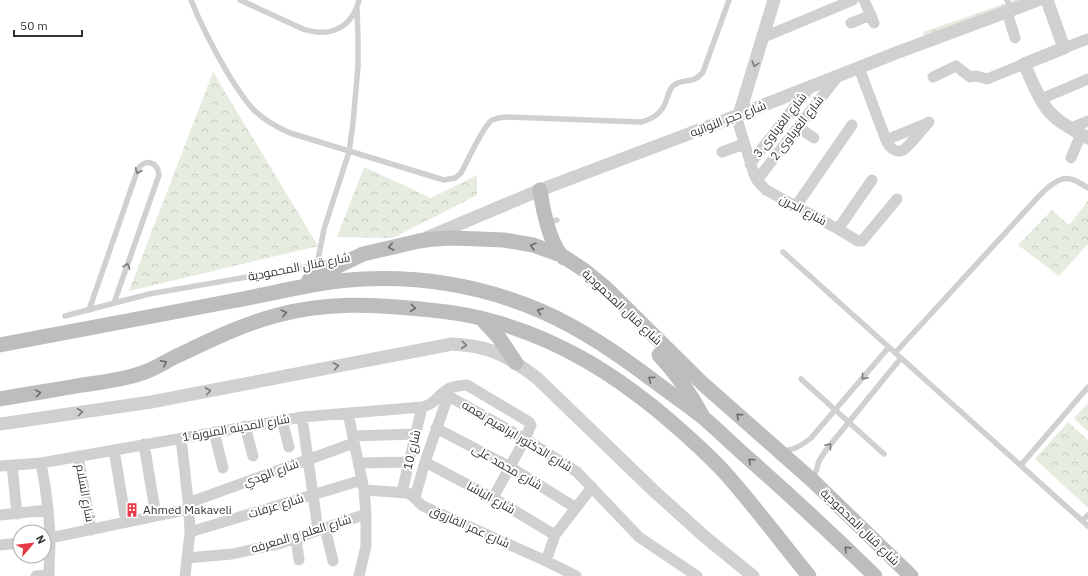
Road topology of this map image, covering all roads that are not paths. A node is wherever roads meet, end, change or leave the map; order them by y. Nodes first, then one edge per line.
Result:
1 (191, 0) edge
2 (240, 0) edge
3 (359, 0) edge
4 (729, 0) edge
5 (774, 0) edge
6 (853, 0) edge
7 (864, 0) edge
8 (1038, 0) edge
9 (1047, 0) edge
10 (1009, 7) edge
11 (356, 9) junction
12 (851, 23) dead end
13 (764, 37) junction
14 (1015, 38) dead end
15 (1088, 39) edge
16 (1064, 48) junction
17 (1024, 64) junction
18 (859, 68) junction
19 (838, 76) junction
20 (933, 78) dead end
21 (1088, 79) edge
22 (810, 87) junction
23 (1041, 99) junction
24 (738, 115) junction
25 (1088, 121) edge
26 (852, 125) dead end
27 (798, 127) junction
28 (1080, 133) edge
29 (814, 138) dead end
30 (886, 140) junction
31 (744, 144) junction
32 (349, 152) junction
33 (722, 152) dead end
34 (1071, 158) dead end
35 (750, 164) junction
36 (757, 180) junction
37 (872, 180) dead end
38 (1088, 188) edge
39 (540, 190) junction
40 (898, 199) dead end
41 (796, 206) junction
42 (838, 229) junction
43 (419, 241) junction
44 (783, 252) dead end
45 (363, 254) junction
46 (561, 255) junction
47 (317, 265) junction
48 (293, 288) junction
49 (114, 303) junction
50 (90, 310) junction
51 (65, 316) dead end
52 (481, 318) junction
53 (0, 345) edge
54 (889, 347) junction
55 (895, 352) junction
56 (901, 358) junction
57 (516, 363) junction
58 (801, 380) dead end
59 (1088, 387) edge
60 (446, 394) junction
61 (0, 399) edge
62 (422, 408) junction
63 (835, 410) junction
64 (348, 413) junction
65 (302, 417) junction
66 (705, 419) junction
67 (282, 420) junction
68 (849, 422) junction
69 (0, 424) edge
70 (245, 426) junction
71 (436, 428) junction
72 (214, 432) junction
73 (416, 434) junction
74 (181, 438) junction
75 (354, 439) junction
76 (525, 439) junction
77 (144, 444) junction
78 (289, 447) dead end
79 (114, 450) junction
80 (779, 452) junction
81 (884, 454) dead end
82 (78, 456) junction
83 (253, 456) dead end
84 (308, 460) junction
85 (410, 462) junction
86 (425, 462) junction
87 (41, 463) junction
88 (359, 463) junction
89 (12, 465) junction
90 (1020, 465) junction
91 (0, 466) edge
92 (510, 467) junction
93 (223, 468) dead end
94 (813, 481) junction
95 (363, 485) junction
96 (592, 487) junction
97 (402, 492) junction
98 (313, 495) junction
99 (415, 497) junction
100 (493, 498) junction
101 (189, 506) junction
102 (576, 508) junction
103 (48, 510) junction
104 (17, 514) junction
105 (366, 514) junction
106 (0, 515) edge
107 (1088, 515) edge
108 (156, 516) junction
109 (1082, 521) junction
110 (126, 522) junction
111 (48, 524) edge
112 (1088, 526) edge
113 (322, 529) junction
114 (91, 530) junction
115 (190, 532) junction
116 (555, 535) junction
117 (296, 538) junction
118 (52, 539) edge
119 (12, 544) edge
120 (0, 545) edge
121 (187, 558) junction
122 (299, 560) dead end
123 (333, 561) dead end
124 (546, 561) junction
125 (49, 564) edge
126 (557, 572) edge
127 (49, 575) edge
128 (36, 576) edge
129 (184, 576) edge
130 (359, 576) edge
131 (576, 576) edge
132 (697, 576) edge
133 (753, 576) edge
134 (809, 576) edge
135 (875, 576) edge
136 (911, 576) edge

1 - 32 lane
2 - 11 lane
3 - 11 lane
4 - 32 lane
5 - 13 street
6 - 13 street
7 - 12 street
8 - 10 street, شارع حجر النواتيه
9 - 16 street
10 - 14 street
10 - 18 street, شارع حجر النواتيه
11 - 32 lane
13 -> 24 street
15 - 16 street
16 - 17 street
17 - 20 street
17 - 23 street
18 - 19 street, شارع حجر النواتيه
18 - 30 street
19 - 22 street, شارع حجر النواتيه
19 - 27 street, شارع الغرباوى 2
21 - 23 street
22 - 24 street, شارع حجر النواتيه
22 - 35 street, شارع الغرباوى 3
23 - 28 street
24 - 31 street, شارع الجرن
24 - 39 street, شارع حجر النواتيه
25 - 28 street
26 - 41 street
27 - 29 street
27 - 36 street, شارع الغرباوى 2
28 - 34 street
30 - 30 street
31 - 33 street
31 - 35 street, شارع الجرن
32 - 47 lane
35 - 36 street, شارع الجرن
36 - 41 street, شارع الجرن
37 - 42 street
38 - 55 lane
39 - 43 street, شارع حجر النواتيه
39 - 46 main road
40 - 42 street, شارع الجرن
41 - 42 street, شارع الجرن
43 -> 45 main road, شارع قنال المحمودية
46 -> 43 main road, شارع قنال المحمودية
44 - 54 lane
45 - 47 lane, شارع قنال المحمودية
45 - 48 main road
46 - 66 main road
80 -> 46 main road, شارع قنال المحمودية
47 - 49 lane, شارع قنال المحمودية
48 - 53 main road, شارع قنال المحمودية
66 -> 48 main road, شارع قنال المحمودية
49 - 50 lane, شارع قنال المحمودية
49 -> 50 lane
50 - 51 lane, شارع قنال المحمودية
52 - 57 main road
61 -> 52 main road
52 - 134 main road
54 - 55 lane
54 -> 63 lane
55 - 56 lane
56 - 68 lane
56 - 90 lane
69 -> 57 street
57 - 133 street
58 - 63 lane
59 - 90 lane
60 - 62 street, شارع المدينه المنورة 1
60 - 71 street
60 - 76 street, شارع الدكتور ابراهيم نعمه
60 - 76 street, شارع المدينه المنورة 1
62 - 64 street, شارع المدينه المنورة 1
62 - 73 street, شارع 10
63 - 68 lane
63 - 80 lane
64 - 65 street, شارع المدينه المنورة 1
64 - 75 street
65 - 67 street, شارع المدينه المنورة 1
65 - 84 street
135 -> 66 main road, شارع قنال المحمودية
67 - 70 street, شارع المدينه المنورة 1
67 - 78 street
68 - 81 lane
94 -> 68 lane
70 - 72 street, شارع المدينه المنورة 1
70 - 83 street
71 - 86 street
71 - 92 street, شارع محمد على
72 - 74 street, شارع المدينه المنورة 1
72 - 93 street
73 - 75 street, شارع الهدي
73 - 85 street, شارع 10
74 - 77 street, شارع المدينه المنورة 1
74 - 101 street
75 - 84 street, شارع الهدي
75 - 88 street
76 - 92 street
76 - 96 street, شارع الدكتور ابراهيم نعمه
77 - 79 street, شارع المدينه المنورة 1
77 - 108 street
79 - 82 street, شارع المدينه المنورة 1
79 - 110 street
80 - 94 main road, شارع قنال المحمودية
82 - 87 street, شارع المدينه المنورة 1
82 - 114 street, شارع السلام
84 - 98 street
84 - 101 street, شارع الهدي
85 - 88 street
85 - 97 street, شارع 10
86 - 99 street
86 - 100 street, شارع الباشا
87 - 89 street, شارع المدينه المنورة 1
87 - 103 street
88 - 95 street
89 - 91 street, شارع المدينه المنورة 1
89 - 104 street
90 - 109 lane
92 - 100 street
92 - 102 street, شارع محمد على
94 - 136 main road, شارع قنال المحمودية
95 - 97 street, شارع عمر الفاروق
95 - 98 street, شارع عرفات
95 - 105 street
96 - 102 street
96 - 132 street, شارع الدكتور ابراهيم نعمه
97 - 99 street, شارع عمر الفاروق
98 - 113 street
98 - 115 street, شارع عرفات
99 - 124 street, شارع عمر الفاروق
100 - 116 street, شارع الباشا
101 - 108 street, شارع الهدي
101 - 115 street
102 - 116 street
103 - 104 street
103 - 111 street
104 - 106 street
105 - 113 street, شارع العلم و المعرفه
105 - 130 street
107 - 109 lane
108 - 110 street, شارع الهدي
109 - 112 lane
110 - 114 street, شارع الهدي
113 - 117 street, شارع العلم و المعرفه
113 - 123 street
114 - 118 street, شارع الهدي
115 - 121 street
116 - 124 street
117 - 121 street, شارع العلم و المعرفه
117 - 122 street
119 - 120 street
121 - 129 street
124 - 126 street, شارع عمر الفاروق
125 - 127 street
126 - 131 street, شارع عمر الفاروق
127 - 128 street

